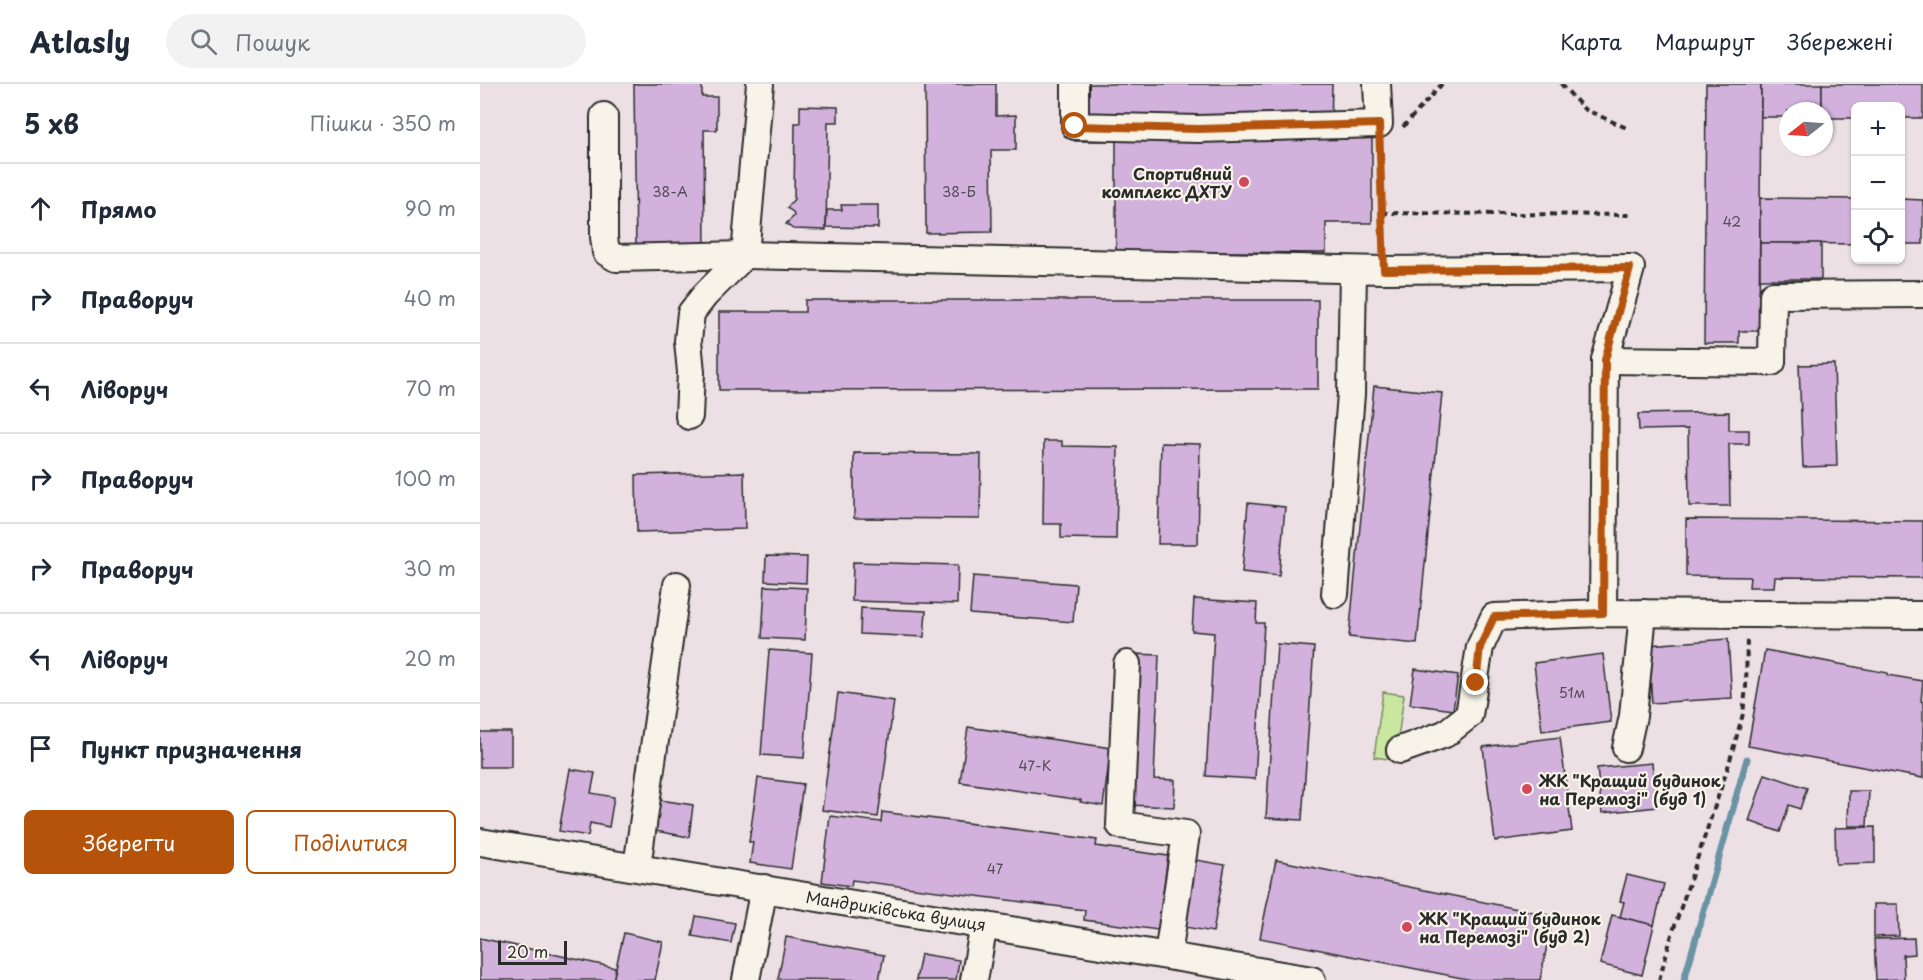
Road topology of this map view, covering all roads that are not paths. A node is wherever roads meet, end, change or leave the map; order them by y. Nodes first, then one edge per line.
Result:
1 (760, 84) edge
2 (1075, 84) edge
3 (1377, 84) edge
4 (604, 116) dead end
5 (745, 255) junction
6 (1353, 270) junction
7 (1923, 294) edge
8 (1605, 360) junction
9 (689, 416) dead end
10 (677, 585) dead end
11 (1335, 594) dead end
12 (1603, 613) junction
13 (1643, 613) junction
14 (1921, 615) dead end
15 (1127, 664) dead end
16 (1626, 748) dead end
17 (1400, 750) dead end
18 (480, 842) edge
19 (637, 867) junction
20 (764, 888) junction
21 (984, 925) junction
22 (1168, 955) junction
23 (746, 980) edge
24 (974, 980) edge
25 (1312, 980) edge

1 - 5 street
2 - 3 street
4 - 5 street
5 - 6 street
5 - 9 street
6 - 8 street
6 - 11 street
7 - 8 street
8 - 12 street
10 - 19 street
12 - 13 street
12 - 17 street
13 - 14 street
13 - 16 street
15 - 22 street
18 - 19 street, Мандриківська вулиця
19 - 20 street, Мандриківська вулиця
20 - 21 street, Мандриківська вулиця
20 - 23 street
21 - 22 street, Мандриківська вулиця
21 - 24 street
22 - 25 street, Мандриківська вулиця

